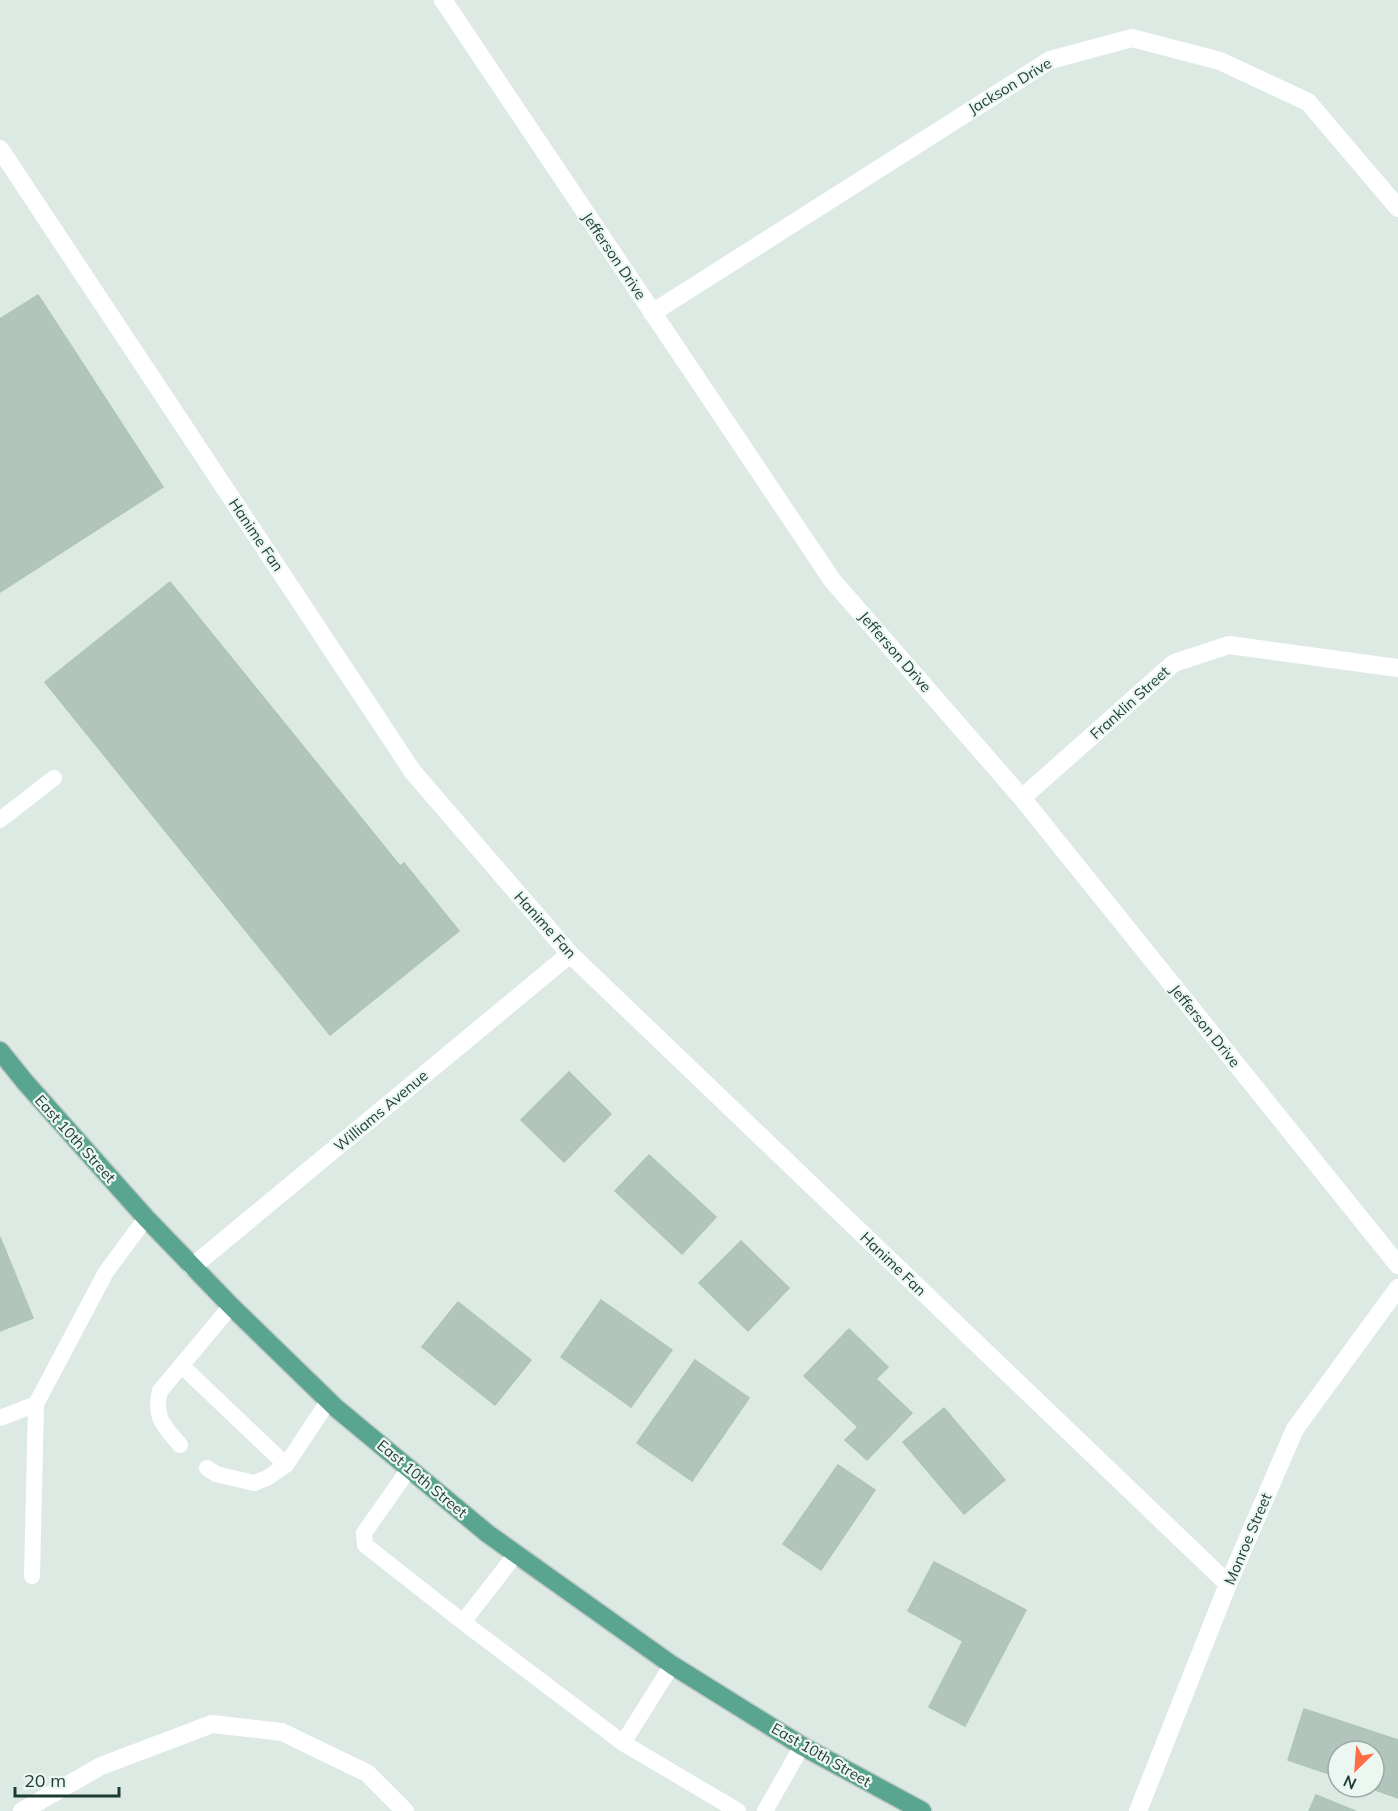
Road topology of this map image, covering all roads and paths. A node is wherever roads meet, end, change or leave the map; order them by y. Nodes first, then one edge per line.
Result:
1 (443, 0) edge
2 (0, 149) edge
3 (1398, 208) edge
4 (652, 313) junction
5 (1398, 668) edge
6 (54, 778) dead end
7 (1022, 798) junction
8 (0, 820) edge
9 (570, 954) junction
10 (0, 1051) edge
11 (146, 1218) junction
12 (1398, 1265) edge
13 (192, 1267) junction
14 (1398, 1288) edge
15 (231, 1305) junction
16 (181, 1365) junction
17 (329, 1400) junction
18 (36, 1404) junction
19 (0, 1418) edge
20 (180, 1445) dead end
21 (286, 1465) junction
22 (207, 1468) dead end
23 (410, 1469) junction
24 (516, 1554) junction
25 (32, 1576) dead end
26 (1228, 1584) junction
27 (463, 1622) junction
28 (672, 1665) junction
29 (623, 1743) junction
30 (802, 1746) junction
31 (22, 1811) edge
32 (405, 1811) edge
33 (738, 1811) edge
34 (765, 1811) edge
35 (922, 1811) edge
36 (1138, 1811) edge

1 - 4 street, Jefferson Drive
2 - 9 street, Hanime Fan
3 - 4 street, Jackson Drive
4 - 7 street, Jefferson Drive
5 - 7 street, Franklin Street
6 - 8 lane
7 - 12 street, Jefferson Drive
9 - 13 street, Williams Avenue
9 - 26 street, Hanime Fan
10 - 11 main road, East 10th Street
11 - 13 main road, East 10th Street
11 - 18 lane
13 - 15 main road, East 10th Street
14 - 26 street, Monroe Street
15 - 16 lane
15 - 17 main road, East 10th Street
16 - 20 lane
16 - 21 lane
17 - 21 lane
17 - 23 main road, East 10th Street
18 - 19 lane
18 - 25 lane
21 - 22 lane
23 - 24 main road, East 10th Street
23 - 27 lane
24 - 27 lane
24 - 28 main road, East 10th Street
26 - 36 street, Monroe Street
27 - 29 lane
28 - 29 lane
28 - 30 main road, East 10th Street
29 - 33 lane
30 - 34 lane
30 - 35 main road, East 10th Street
31 - 32 street

